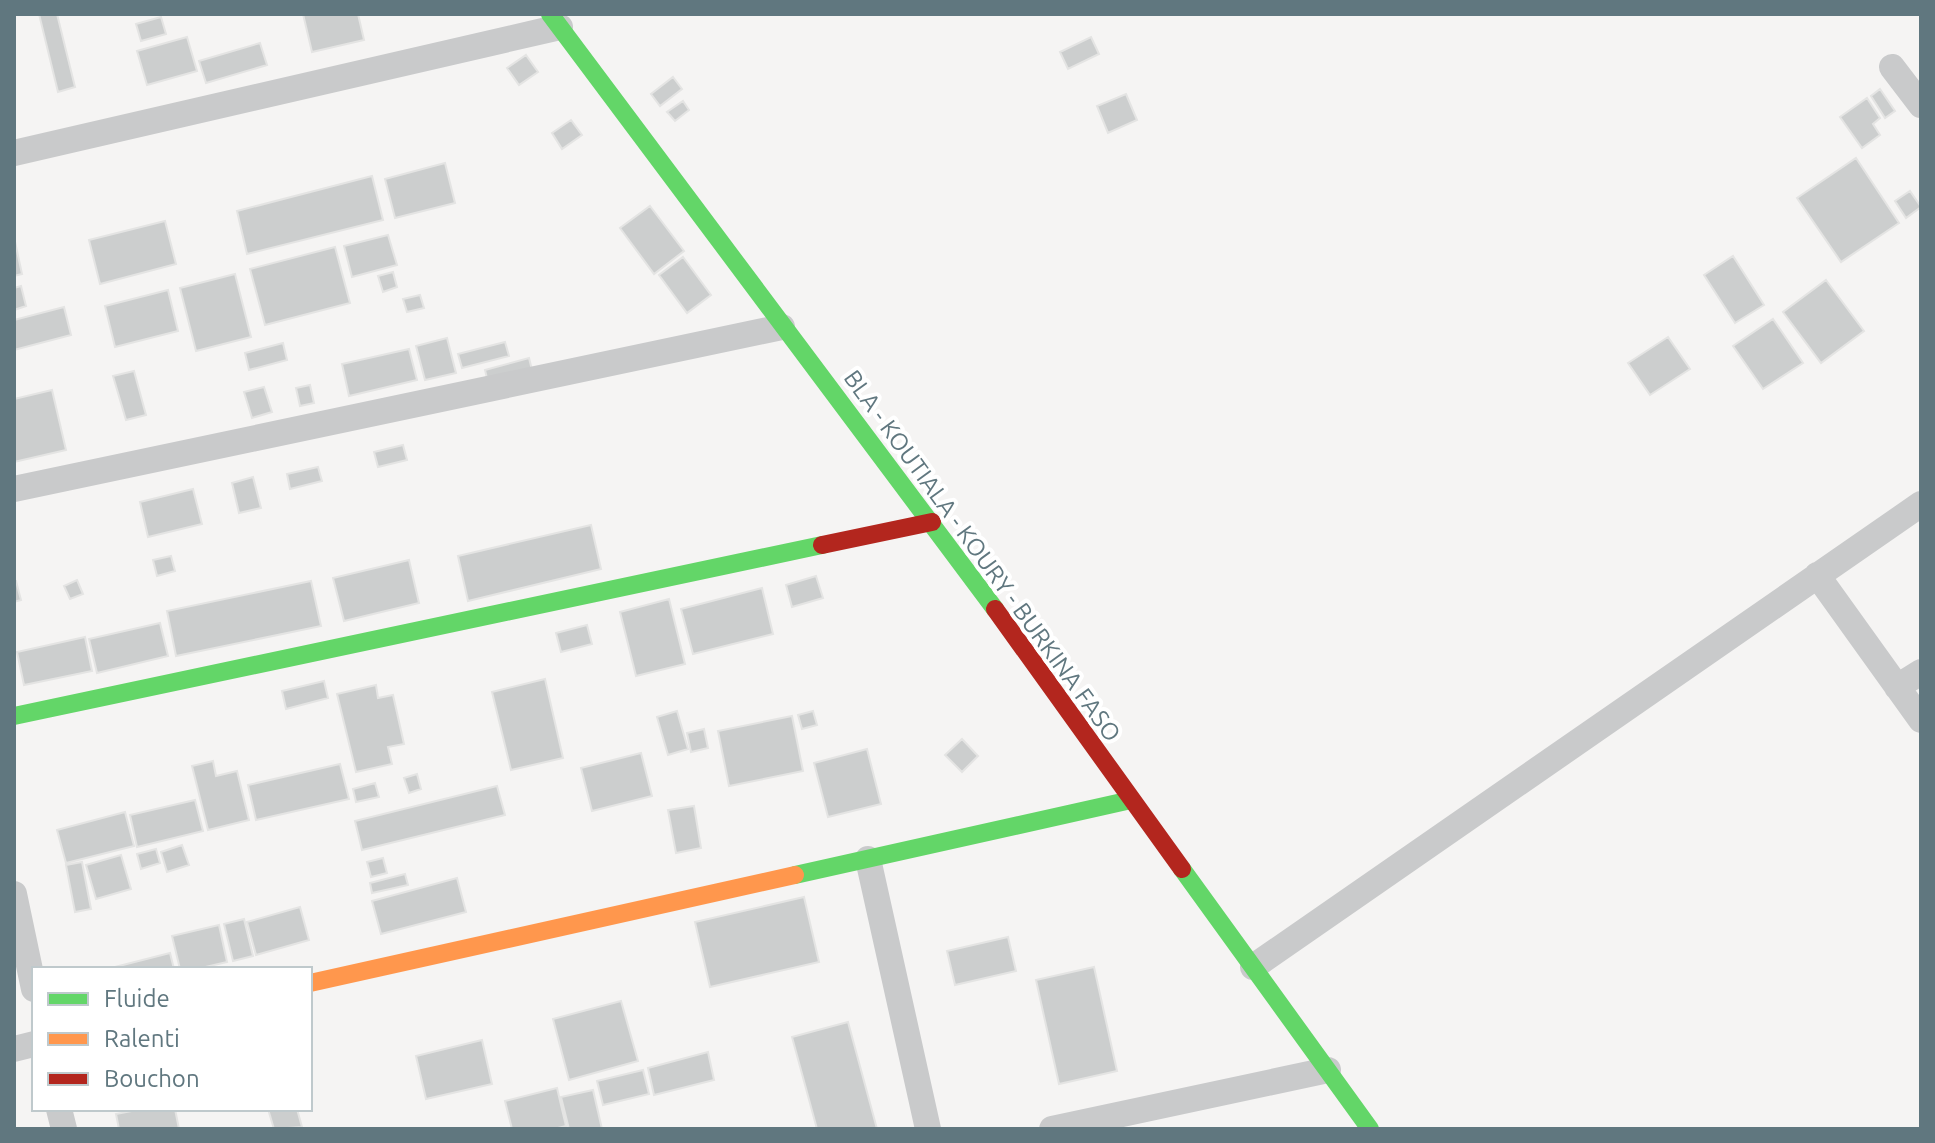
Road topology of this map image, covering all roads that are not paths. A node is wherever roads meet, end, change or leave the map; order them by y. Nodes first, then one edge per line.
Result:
1 (555, 20) edge
2 (1892, 67) dead end
3 (1921, 105) edge
4 (14, 153) edge
5 (782, 327) junction
6 (14, 489) edge
7 (1921, 504) edge
8 (932, 522) junction
9 (1817, 575) junction
10 (1921, 672) edge
11 (1897, 687) junction
12 (14, 716) edge
13 (1921, 720) edge
14 (1131, 800) junction
15 (868, 859) junction
16 (14, 894) edge
17 (1253, 967) junction
18 (32, 980) edge
19 (312, 983) edge
20 (1328, 1070) junction
21 (928, 1129) edge
22 (1052, 1129) edge
23 (1370, 1129) edge

1 - 4 street
1 - 5 street, BLA - KOUTIALA - KOURY - BURKINA FASO
2 - 3 street
5 - 6 street
5 - 8 street, BLA - KOUTIALA - KOURY - BURKINA FASO
7 - 9 street
8 - 12 street
8 - 14 street, BLA - KOUTIALA - KOURY - BURKINA FASO
9 - 11 street
9 - 17 street
10 - 11 street
11 - 13 street
14 - 15 street
14 - 17 street, BLA - KOUTIALA - KOURY - BURKINA FASO
15 - 19 street
15 - 21 street
16 - 18 street
17 - 20 street, BLA - KOUTIALA - KOURY - BURKINA FASO
20 - 22 street
20 - 23 street, BLA - KOUTIALA - KOURY - BURKINA FASO

